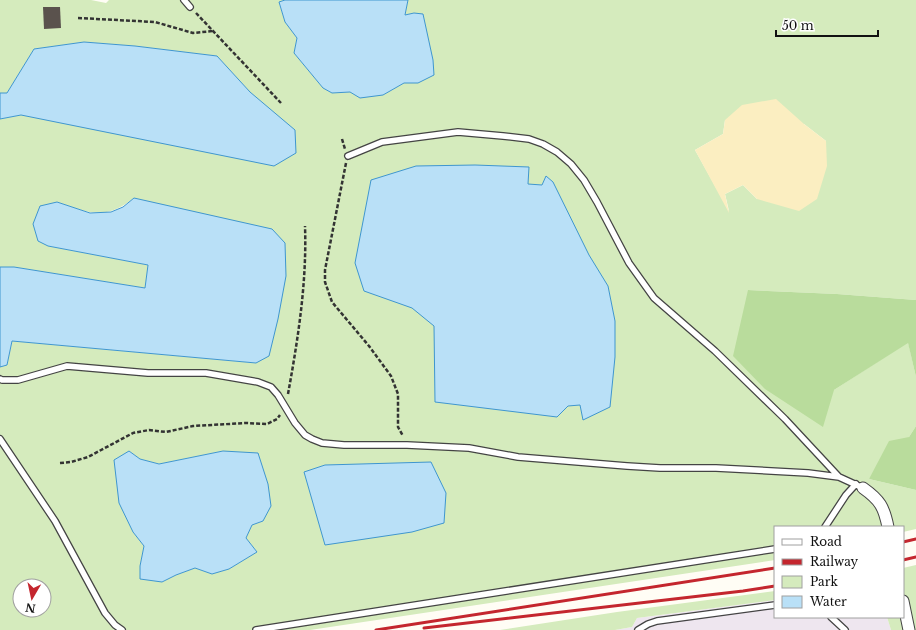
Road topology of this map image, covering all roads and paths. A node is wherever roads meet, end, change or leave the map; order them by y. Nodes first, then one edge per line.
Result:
1 (184, 0) edge
2 (190, 7) joint
3 (78, 18) dead end
4 (213, 32) junction
5 (281, 103) dead end
6 (348, 156) joint
7 (305, 226) dead end
8 (0, 379) edge
9 (286, 407) junction
10 (0, 438) edge
11 (407, 445) junction
12 (60, 463) dead end
13 (839, 477) junction
14 (859, 486) junction
15 (826, 526) edge
16 (888, 526) edge
17 (774, 549) edge
18 (774, 605) edge
19 (904, 606) edge
20 (832, 618) edge
21 (122, 630) edge
22 (256, 630) edge
23 (638, 630) edge
24 (845, 630) edge
25 (909, 630) edge

1 - 2 lane
2 - 4 path
3 - 4 path
4 - 5 path
6 - 11 path
6 - 13 lane
7 - 9 path
8 - 9 lane
9 - 11 lane
9 - 12 path
10 - 21 lane
11 - 13 lane
13 - 14 lane
14 - 15 lane
14 - 16 street
17 - 22 lane
18 - 23 lane
19 - 25 street
20 - 24 lane

